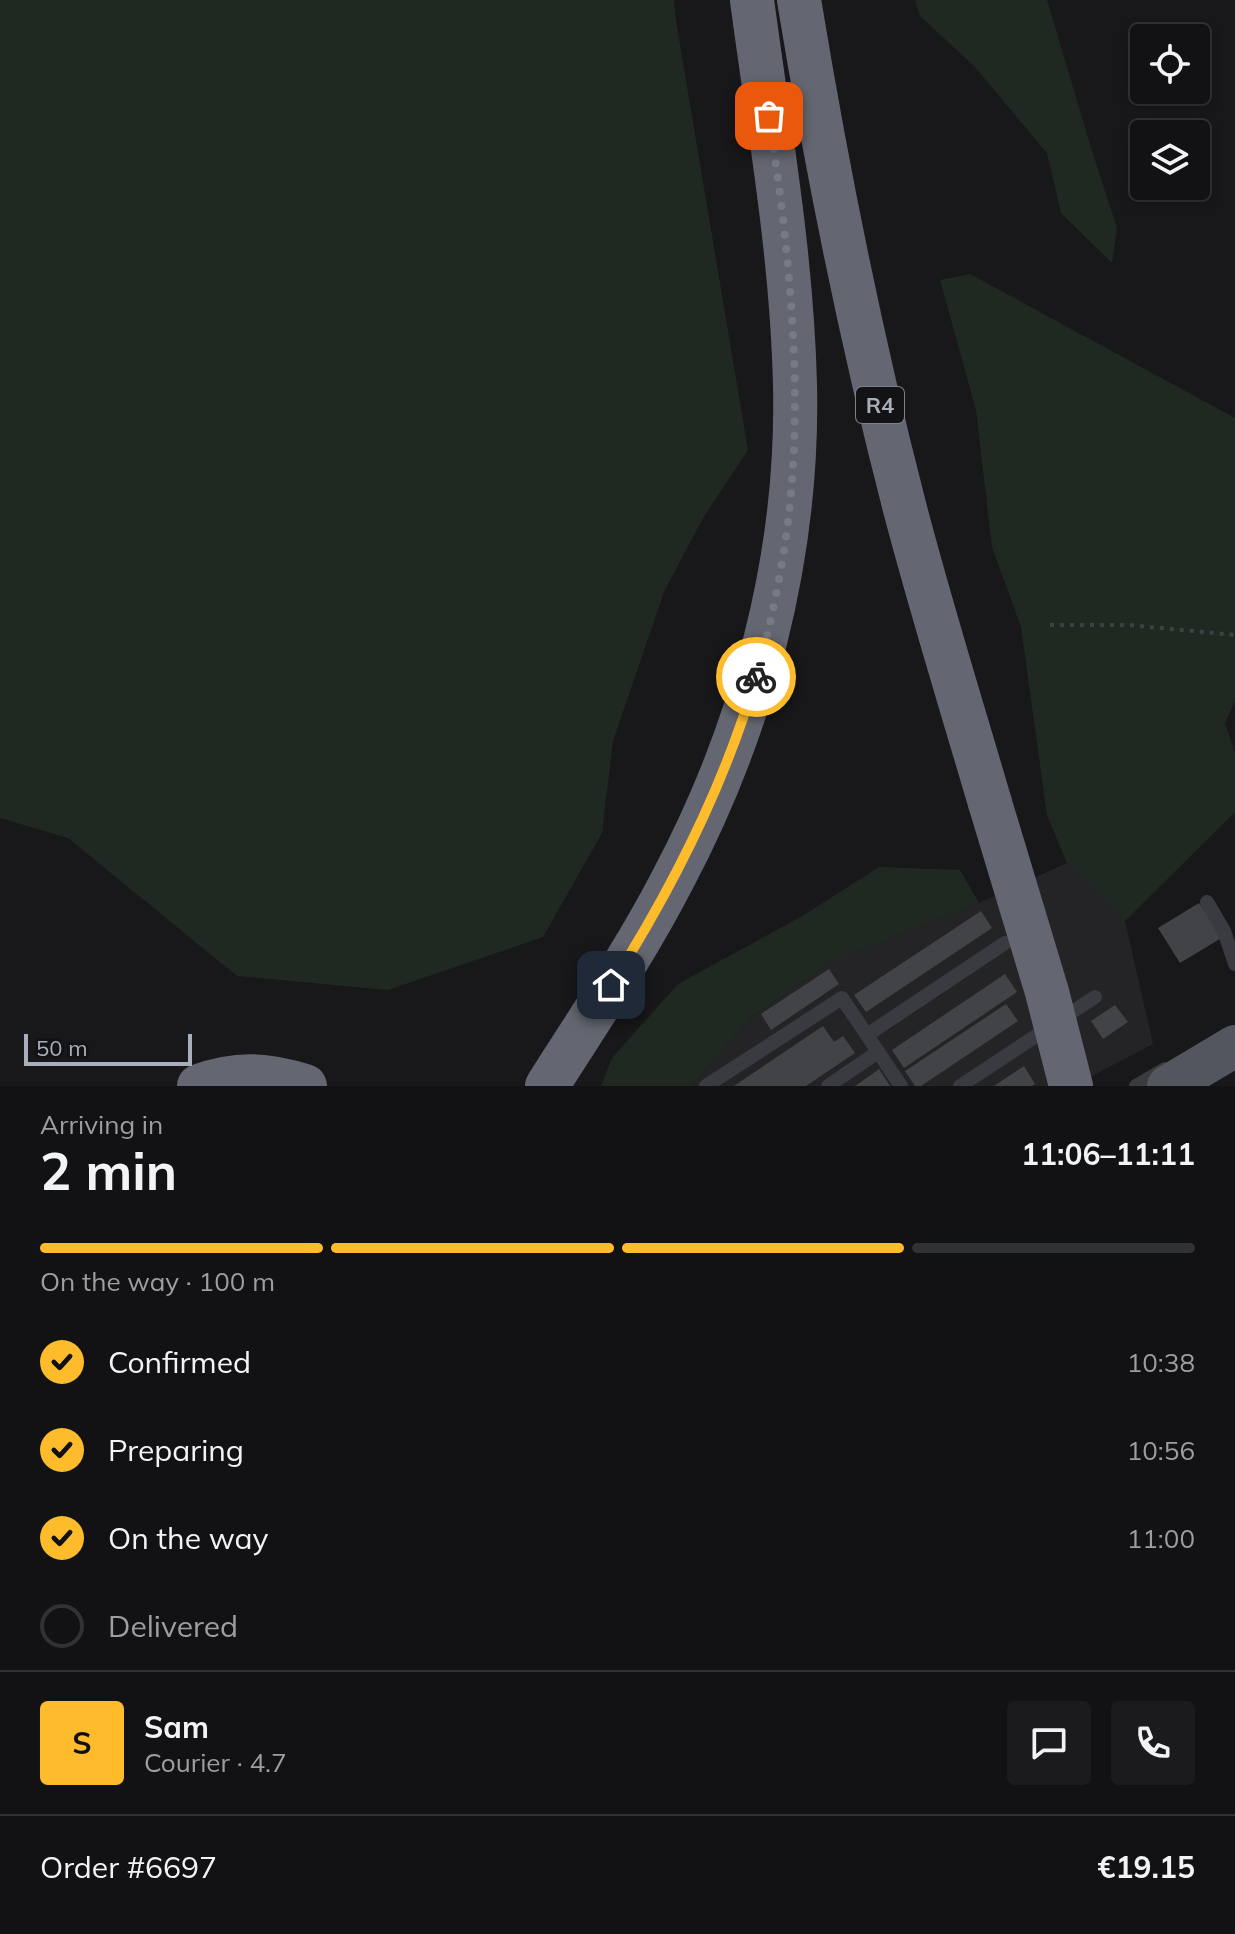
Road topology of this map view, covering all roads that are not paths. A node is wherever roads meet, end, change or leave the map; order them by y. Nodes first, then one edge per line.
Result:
1 (752, 0) edge
2 (799, 0) edge
3 (1207, 902) dead end
4 (1005, 943) dead end
5 (1235, 964) edge
6 (1095, 997) dead end
7 (867, 1035) junction
8 (878, 1052) junction
9 (1203, 1056) edge
10 (199, 1086) edge
11 (305, 1086) edge
12 (547, 1086) edge
13 (706, 1086) edge
14 (828, 1086) edge
15 (901, 1086) edge
16 (960, 1086) edge
17 (1071, 1086) edge
18 (1136, 1086) edge

1 - 12 highway
2 - 17 highway, R4, bridge
3 - 5 lane
4 - 7 lane
6 - 16 lane
7 - 8 lane
7 - 13 lane
8 - 14 lane
8 - 15 lane
9 - 18 lane
10 - 11 highway

